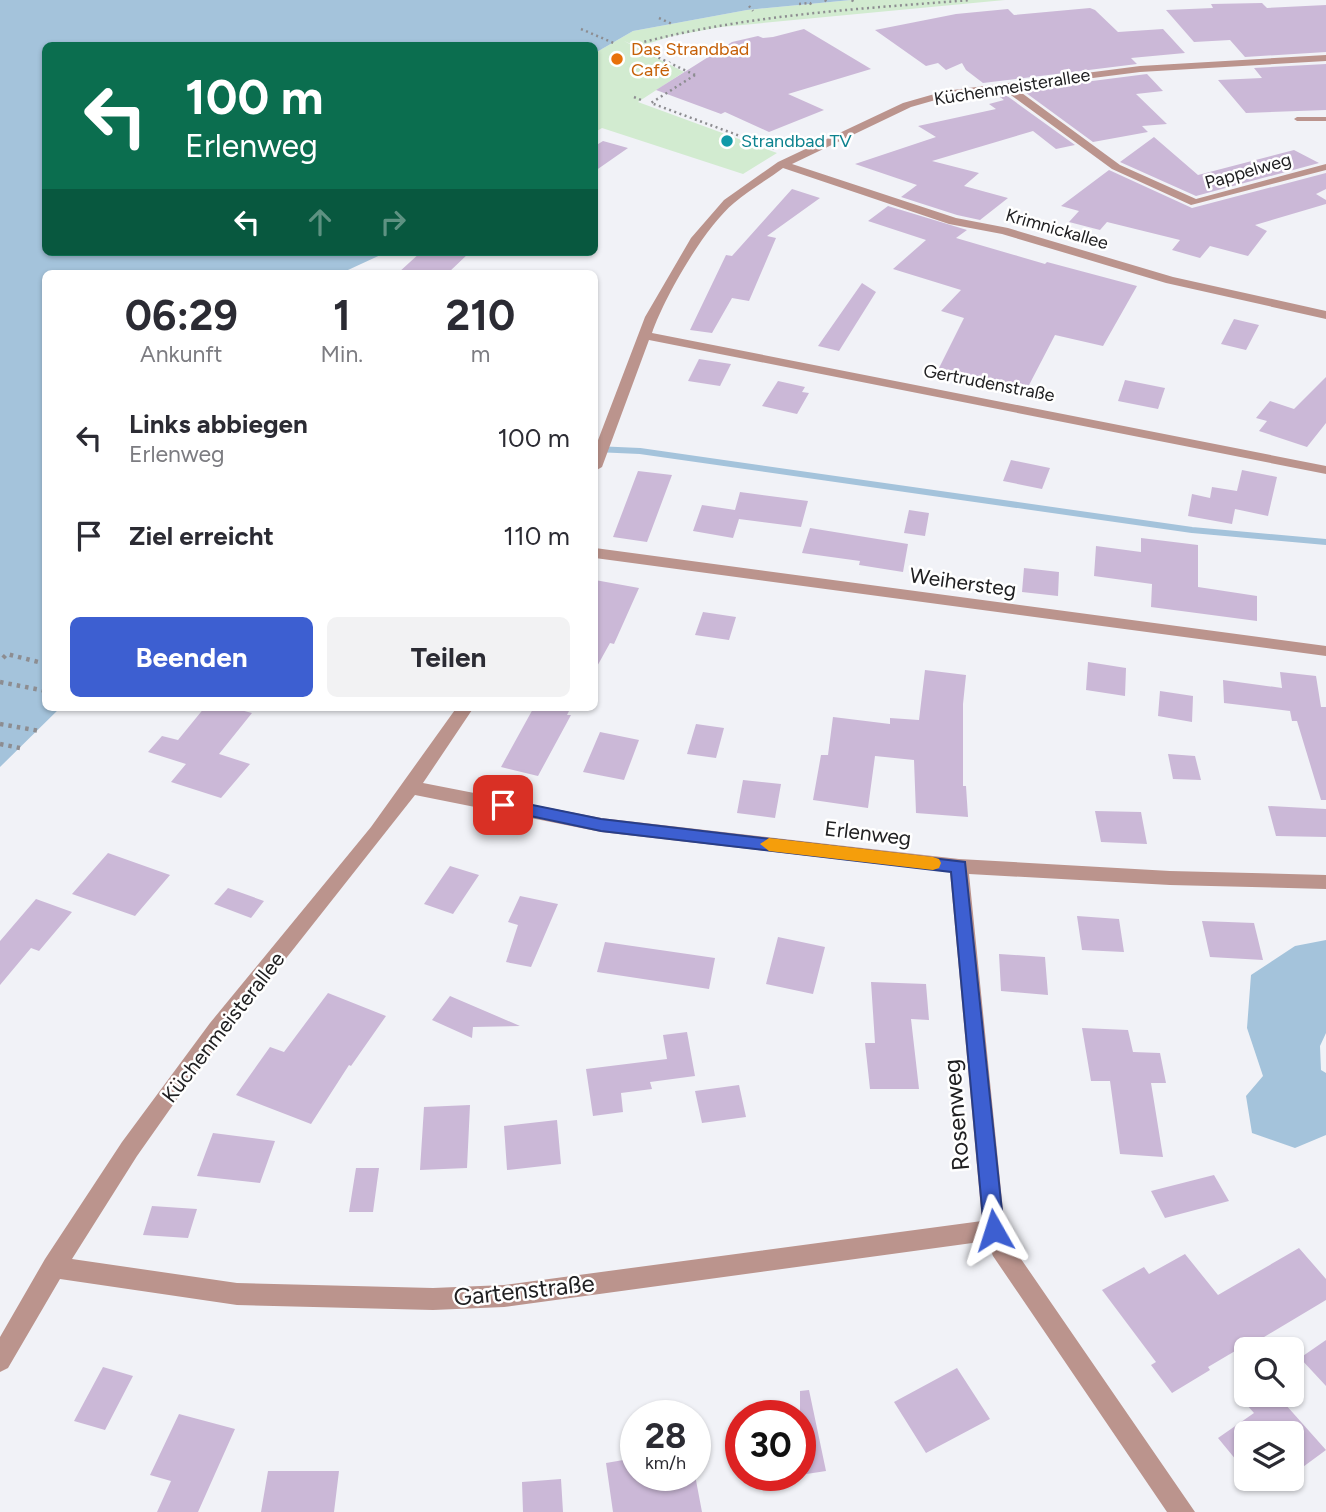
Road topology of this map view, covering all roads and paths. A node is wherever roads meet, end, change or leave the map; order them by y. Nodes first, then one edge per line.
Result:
1 (825, 0) edge
2 (971, 0) edge
3 (799, 4) dead end
4 (828, 4) dead end
5 (748, 6) dead end
6 (813, 6) dead end
7 (753, 10) dead end
8 (659, 18) dead end
9 (671, 24) dead end
10 (581, 29) dead end
11 (616, 44) dead end
12 (1326, 58) edge
13 (1004, 85) junction
14 (634, 97) dead end
15 (641, 100) dead end
16 (1297, 119) dead end
17 (1326, 119) edge
18 (797, 157) junction
19 (782, 164) junction
20 (1326, 167) edge
21 (1326, 315) edge
22 (644, 335) junction
23 (598, 459) edge
24 (1326, 470) edge
25 (598, 553) edge
26 (1326, 651) edge
27 (3, 658) dead end
28 (42, 663) edge
29 (0, 682) edge
30 (42, 690) edge
31 (463, 711) edge
32 (0, 724) edge
33 (40, 731) dead end
34 (0, 744) edge
35 (20, 748) dead end
36 (408, 787) junction
37 (959, 866) junction
38 (1326, 882) edge
39 (994, 1230) junction
40 (53, 1267) junction
41 (0, 1360) edge
42 (1182, 1512) edge

1 - 4 path
2 - 18 path
3 - 6 path
5 - 7 path
8 - 9 path
10 - 11 path
12 - 13 street, Küchenmeisterallee
13 - 18 street, Küchenmeisterallee
13 - 20 street, Pappelweg
14 - 15 path
16 - 17 lane
18 - 19 street, Küchenmeisterallee
19 - 21 street, Krimnickallee
19 - 22 street, Küchenmeisterallee
22 - 23 street, Küchenmeisterallee
22 - 24 street, Gertrudenstraße
25 - 26 street, Weihersteg
27 - 28 path
29 - 30 path
31 - 36 street, Küchenmeisterallee
32 - 33 path
34 - 35 path
36 - 37 street, Erlenweg
36 - 40 street, Küchenmeisterallee
37 - 38 street, Erlenweg
37 - 39 street, Rosenweg
39 - 40 street, Gartenstraße
39 - 42 street, Rosenweg
40 - 41 street, Küchenmeisterallee

